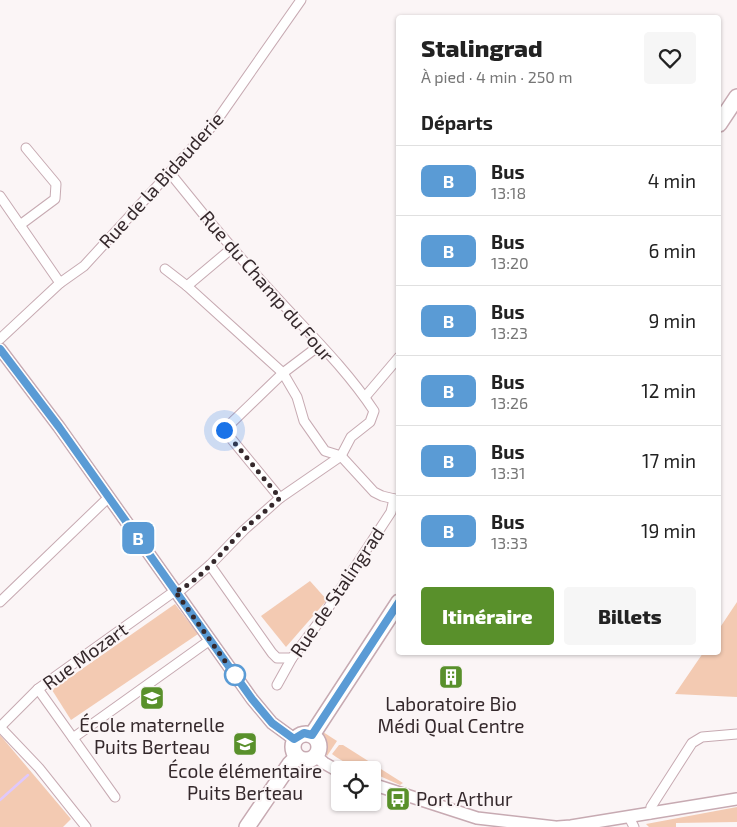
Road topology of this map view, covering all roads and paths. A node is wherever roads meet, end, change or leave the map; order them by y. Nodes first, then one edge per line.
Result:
1 (301, 0) edge
2 (737, 97) edge
3 (721, 121) edge
4 (26, 148) dead end
5 (170, 173) junction
6 (0, 196) edge
7 (20, 225) junction
8 (231, 248) junction
9 (165, 269) dead end
10 (60, 284) junction
11 (187, 286) junction
12 (0, 339) edge
13 (320, 345) junction
14 (0, 349) edge
15 (396, 361) edge
16 (283, 373) junction
17 (365, 397) junction
18 (340, 456) junction
19 (109, 497) junction
20 (280, 498) junction
21 (396, 499) edge
22 (396, 501) edge
23 (210, 565) junction
24 (175, 591) junction
25 (0, 602) edge
26 (396, 607) edge
27 (210, 640) junction
28 (292, 658) junction
29 (277, 685) dead end
30 (38, 689) junction
31 (0, 727) edge
32 (737, 734) edge
33 (312, 735) junction
34 (73, 738) junction
35 (294, 739) junction
36 (316, 756) junction
37 (297, 757) junction
38 (331, 768) edge
39 (381, 787) edge
40 (115, 797) dead end
41 (737, 799) edge
42 (650, 814) junction
43 (632, 822) edge
44 (86, 827) edge
45 (248, 827) edge
46 (557, 827) edge

1 - 5 street, Rue de la Bidauderie
2 - 3 main road
4 - 7 street
5 - 8 street, Rue du Champ du Four
5 - 10 street, Rue de la Bidauderie
6 - 7 street
7 - 10 street
8 - 11 street
8 - 13 street, Rue du Champ du Four
9 - 11 street
10 - 12 street, Rue de la Bidauderie
11 - 16 street
13 - 16 street
13 - 17 street, Rue du Champ du Four
14 - 19 street
15 - 17 street
16 - 18 street
16 - 20 street
17 - 18 street, Rue du Champ du Four
18 - 20 street, Rue Mozart
18 - 21 street
19 - 24 street
19 - 25 street
20 - 23 street, Rue Mozart
22 - 28 street, Rue de Stalingrad
23 - 24 street, Rue Mozart
23 - 28 street
24 - 27 street
24 - 30 street, Rue Mozart
26 - 33 main road
27 - 34 street
27 - 35 street
28 - 29 street, Rue de Stalingrad
30 - 31 street, Rue Mozart
30 - 34 street
31 - 44 street
32 - 42 street
33 - 35 main road
33 - 36 main road
34 - 40 street
35 - 37 main road
36 - 37 main road
36 - 38 street
37 - 45 main road
39 - 46 street
41 - 42 street
42 - 43 street
43 - 46 street

